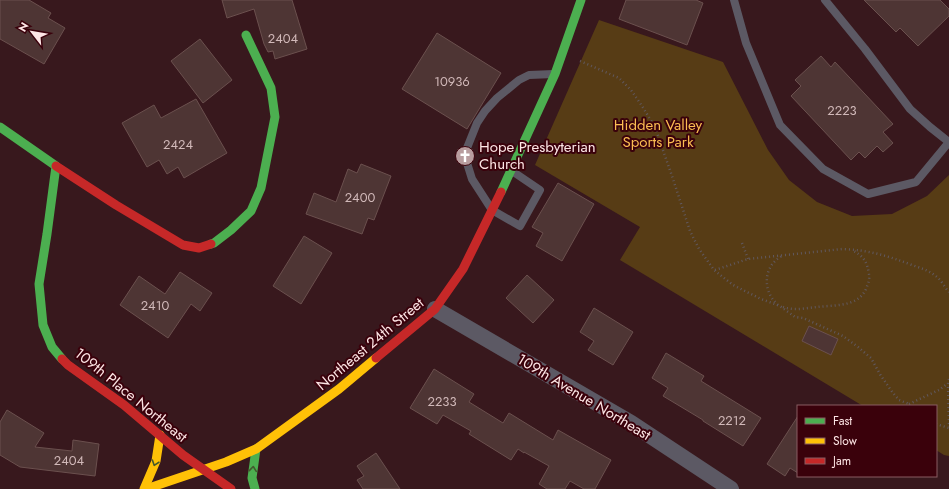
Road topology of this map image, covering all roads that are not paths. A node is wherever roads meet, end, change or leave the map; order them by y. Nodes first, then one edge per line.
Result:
1 (581, 0) edge
2 (734, 0) edge
3 (825, 0) edge
4 (246, 35) dead end
5 (555, 74) junction
6 (0, 127) edge
7 (949, 142) edge
8 (56, 166) junction
9 (511, 170) junction
10 (492, 210) junction
11 (435, 309) junction
12 (160, 435) junction
13 (256, 449) junction
14 (204, 470) junction
15 (145, 489) edge
16 (231, 489) edge
17 (255, 489) edge
18 (732, 489) edge

1 - 5 street, Northeast 24th Street
2 - 7 lane
3 - 7 lane
4 - 8 street
5 - 9 street, Northeast 24th Street
5 - 10 lane
6 - 8 street
8 - 12 street, 109th Place Northeast
9 - 10 street, Northeast 24th Street
9 - 10 lane
10 - 11 street, Northeast 24th Street
11 - 13 street, Northeast 24th Street
11 - 18 street, 109th Avenue Northeast
12 - 14 street, 109th Place Northeast
12 -> 15 street
13 - 14 street, Northeast 24th Street
17 -> 13 street
14 - 15 street, Northeast 24th Street
14 - 16 street, 109th Place Northeast

